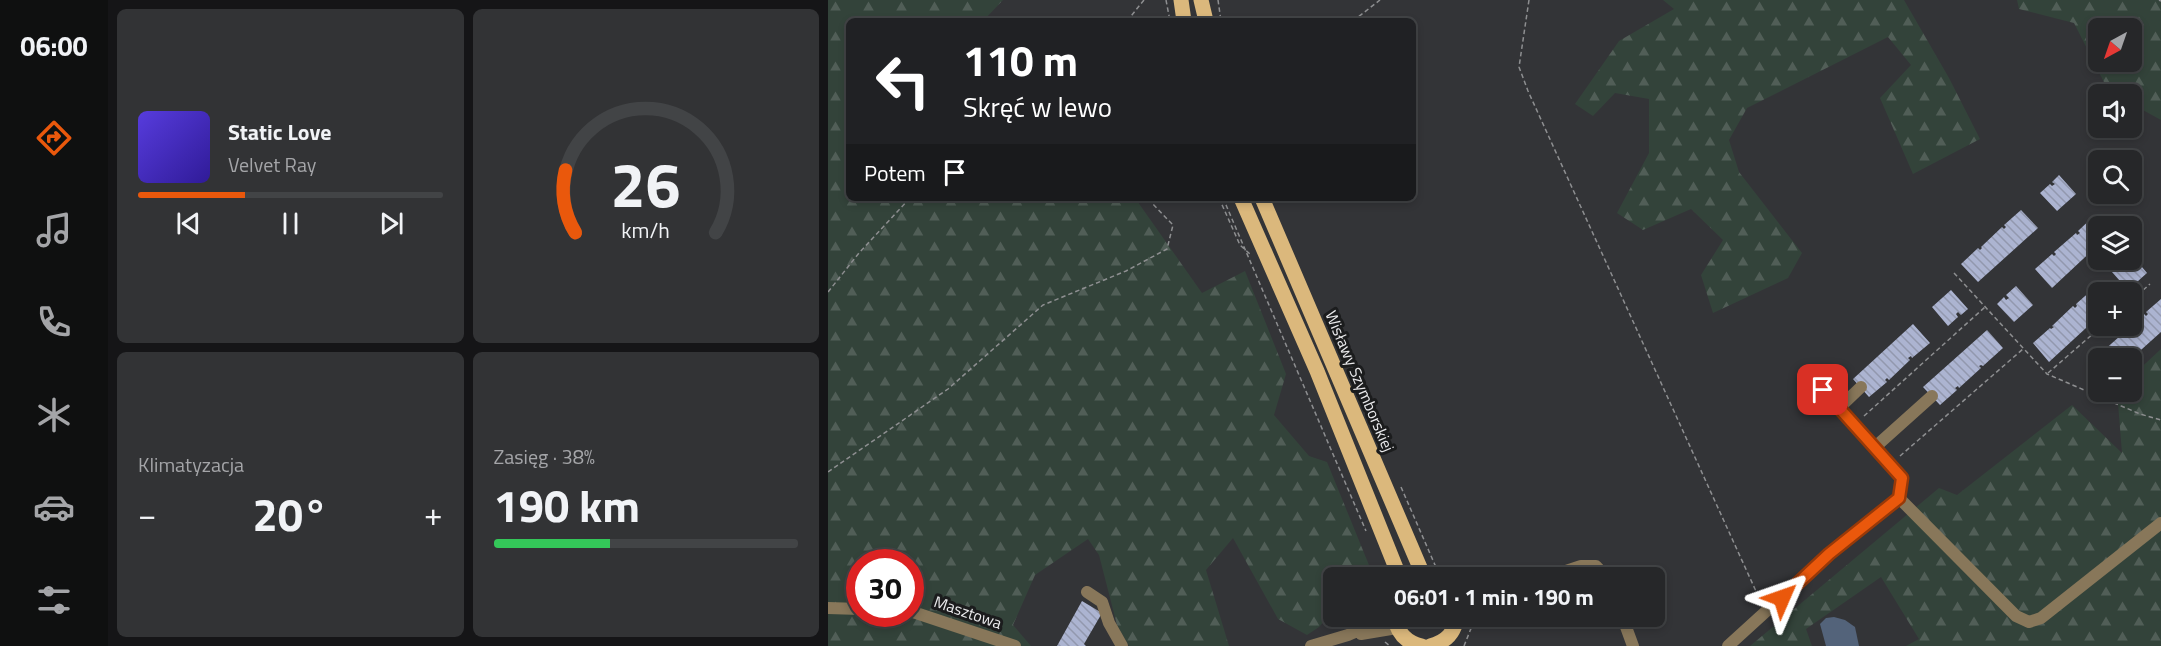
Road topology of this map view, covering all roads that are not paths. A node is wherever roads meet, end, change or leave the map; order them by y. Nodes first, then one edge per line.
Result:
1 (1181, 0) edge
2 (1201, 0) edge
3 (1184, 18) edge
4 (1205, 18) edge
5 (1242, 201) edge
6 (1263, 201) edge
7 (1861, 387) dead end
8 (1823, 390) dead end
9 (1932, 396) dead end
10 (1839, 408) junction
11 (1875, 448) junction
12 (1899, 498) junction
13 (2161, 523) edge
14 (1396, 567) edge
15 (1420, 567) edge
16 (1578, 567) edge
17 (1597, 567) edge
18 (1087, 592) dead end
19 (828, 608) edge
20 (846, 609) edge
21 (924, 615) edge
22 (1373, 627) edge
23 (1399, 627) edge
24 (1626, 627) edge
25 (1453, 631) edge
26 (1417, 645) edge
27 (1015, 646) edge
28 (1122, 646) edge
29 (1311, 646) edge
30 (1430, 646) edge
31 (1633, 646) edge
32 (1728, 646) edge

1 - 3 main road
2 - 4 main road
5 - 14 main road
6 - 15 main road, Wisławy Szymborskiej
7 - 10 street
8 - 10 street
9 - 11 street
10 - 11 street
11 - 12 street
12 - 13 street
12 - 32 street
16 - 17 street
18 - 28 street
19 - 20 street
21 - 27 street, Masztowa
22 - 29 street
23 - 26 main road
24 - 31 street
25 - 30 main road

